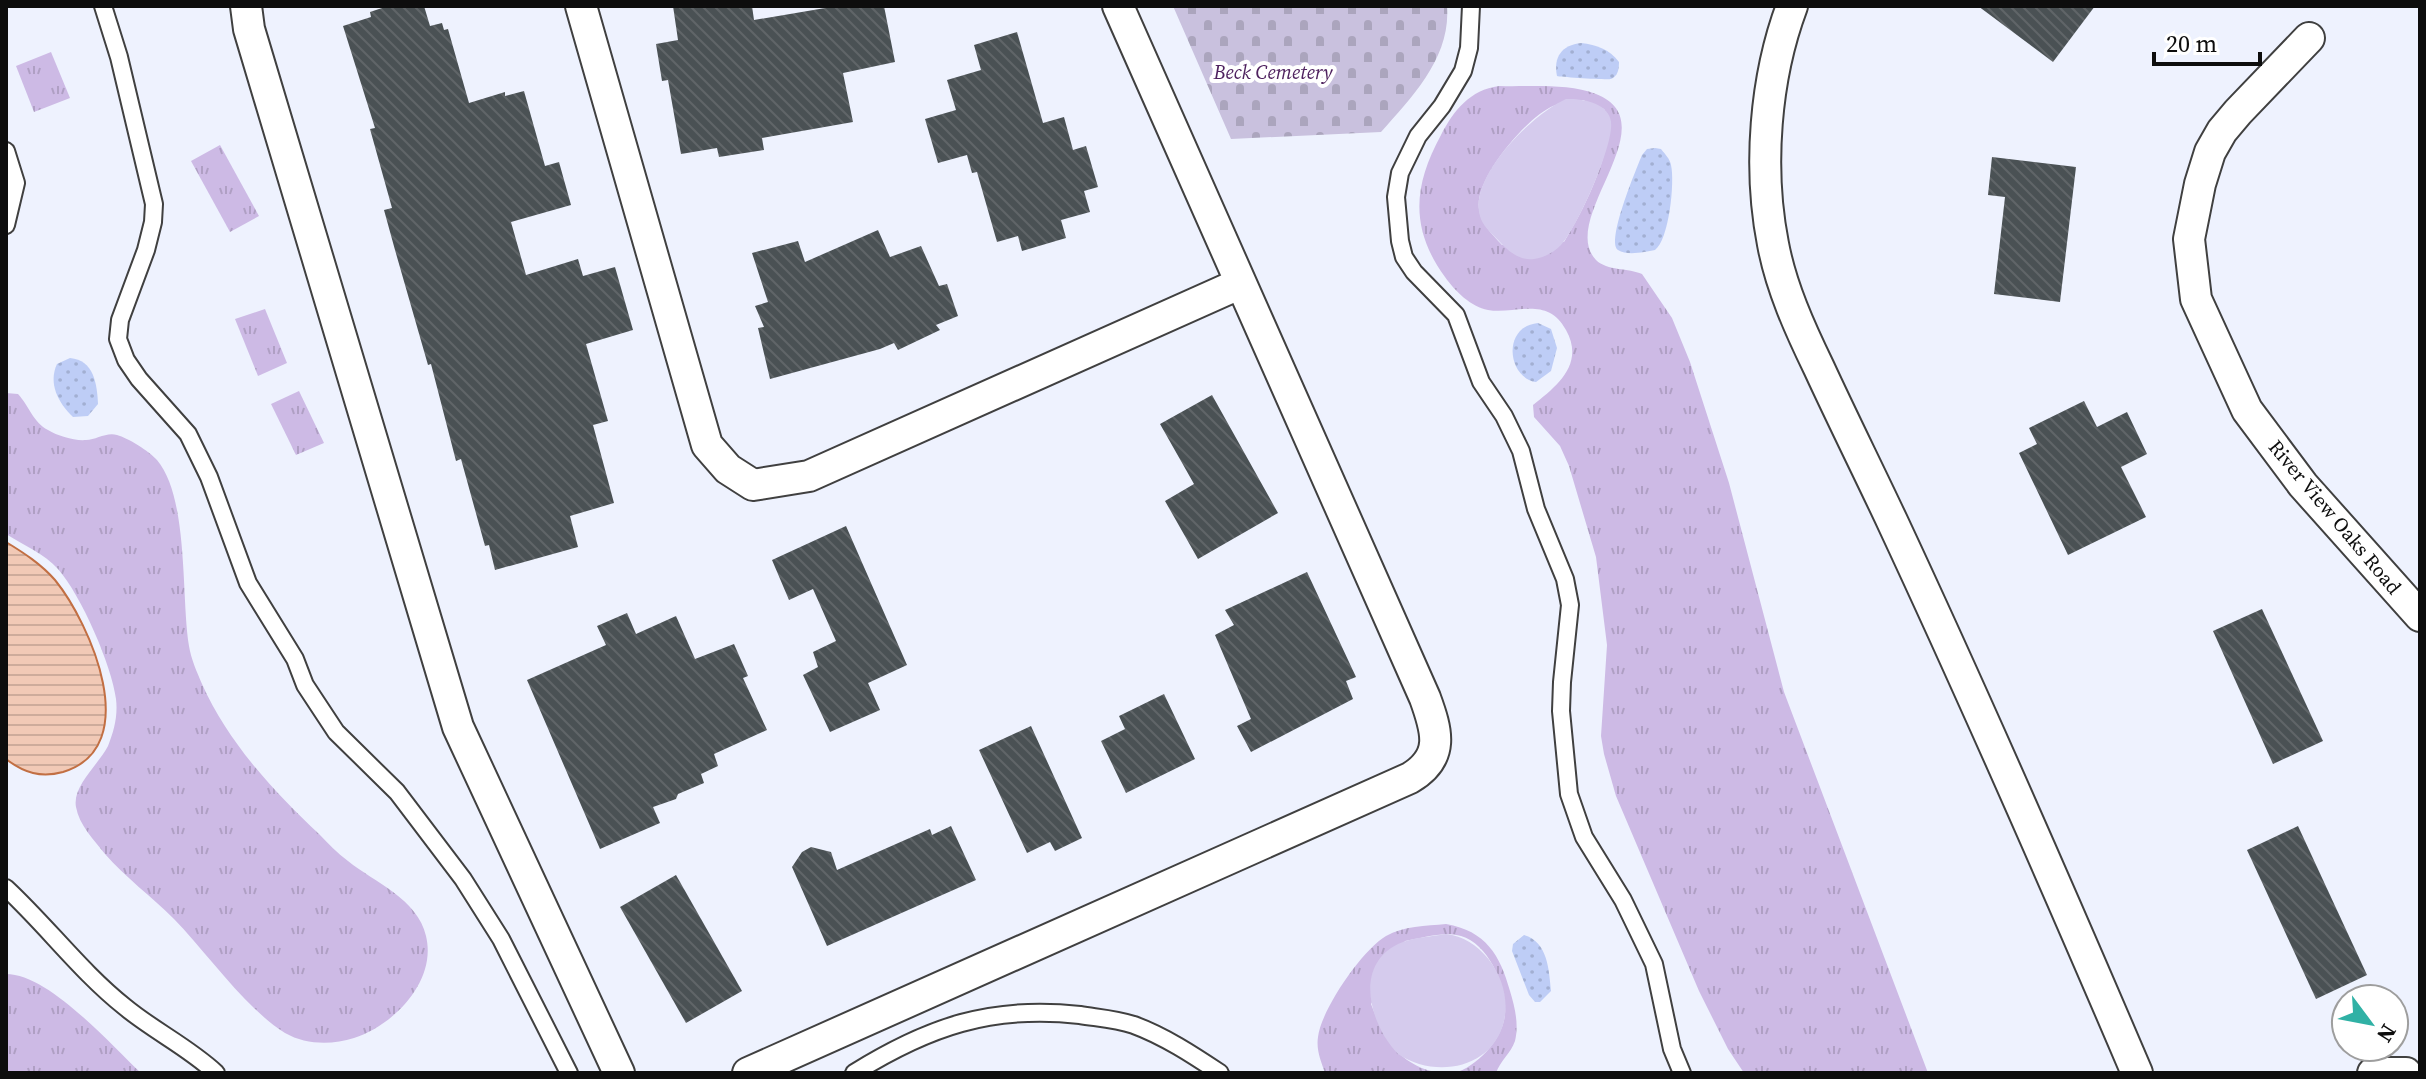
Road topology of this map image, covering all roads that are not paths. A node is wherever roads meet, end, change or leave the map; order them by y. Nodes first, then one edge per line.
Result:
1 (103, 6) edge
2 (246, 6) edge
3 (581, 6) edge
4 (1118, 6) edge
5 (1471, 6) edge
6 (1792, 6) edge
7 (2309, 38) dead end
8 (6, 151) edge
9 (6, 225) edge
10 (1239, 284) junction
11 (2420, 616) edge
12 (6, 888) edge
13 (2420, 1062) edge
14 (216, 1073) edge
15 (569, 1073) edge
16 (619, 1073) edge
17 (748, 1073) edge
18 (854, 1073) edge
19 (1220, 1073) edge
20 (1682, 1073) edge
21 (2137, 1073) edge
22 (2373, 1073) edge
23 (2406, 1073) edge

1 - 15 lane
2 - 16 street
3 - 10 street
4 - 10 street
5 - 20 lane
6 - 21 street
7 - 11 street, River View Oaks Road
8 - 9 lane
10 - 17 street
12 - 14 lane
13 - 23 street
18 - 19 lane
22 - 23 street

